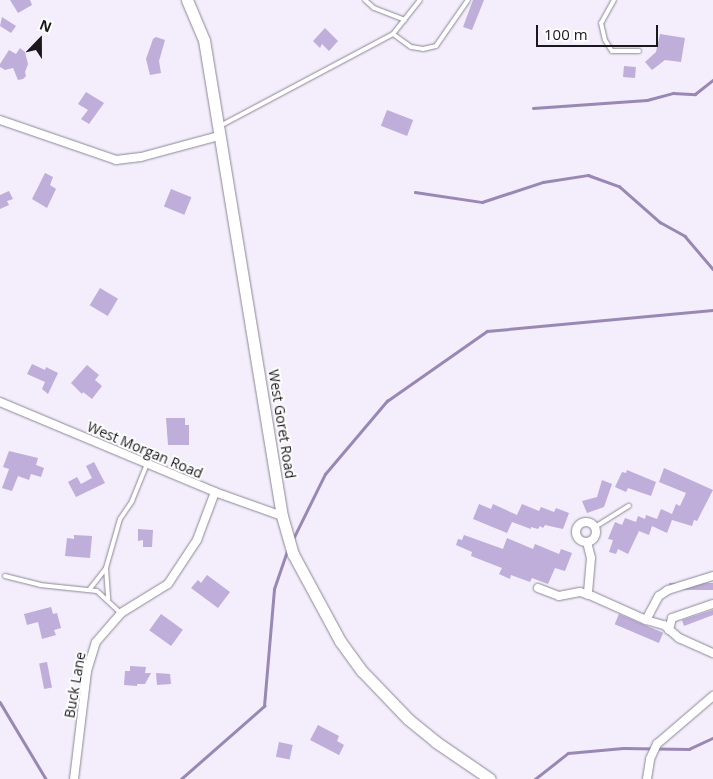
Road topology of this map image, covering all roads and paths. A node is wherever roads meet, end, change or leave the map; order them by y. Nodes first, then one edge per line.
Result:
1 (187, 0) edge
2 (365, 0) edge
3 (420, 0) edge
4 (468, 0) edge
5 (614, 0) edge
6 (405, 20) junction
7 (392, 34) junction
8 (639, 51) dead end
9 (0, 120) edge
10 (218, 131) junction
11 (0, 402) edge
12 (147, 464) junction
13 (215, 492) junction
14 (629, 506) dead end
15 (282, 516) junction
16 (595, 527) junction
17 (587, 542) junction
18 (106, 568) junction
19 (5, 576) dead end
20 (713, 576) edge
21 (538, 588) dead end
22 (89, 590) junction
23 (588, 594) junction
24 (108, 601) junction
25 (713, 604) edge
26 (121, 613) junction
27 (646, 620) junction
28 (669, 630) junction
29 (713, 653) edge
30 (713, 696) edge
31 (74, 779) edge
32 (490, 779) edge
33 (648, 779) edge

1 - 10 street, West Goret Road
2 - 6 lane
3 - 6 lane
4 - 7 lane
5 - 8 lane
6 - 7 lane
7 - 10 lane
9 - 10 street
10 - 15 street, West Goret Road
11 - 12 street, West Morgan Road
12 - 13 street, West Morgan Road
12 - 18 lane
13 - 15 street, West Morgan Road
13 - 26 street, Buck Lane
14 - 16 lane
15 - 32 street, West Goret Road
16 - 17 street
16 - 17 street
17 - 23 street
18 - 22 lane
18 - 24 lane
19 - 22 lane
20 - 27 street
21 - 23 street
22 - 24 lane
23 - 27 street
24 - 26 lane
25 - 28 street
26 - 31 street, Buck Lane
27 - 28 street
28 - 29 street
30 - 33 street

